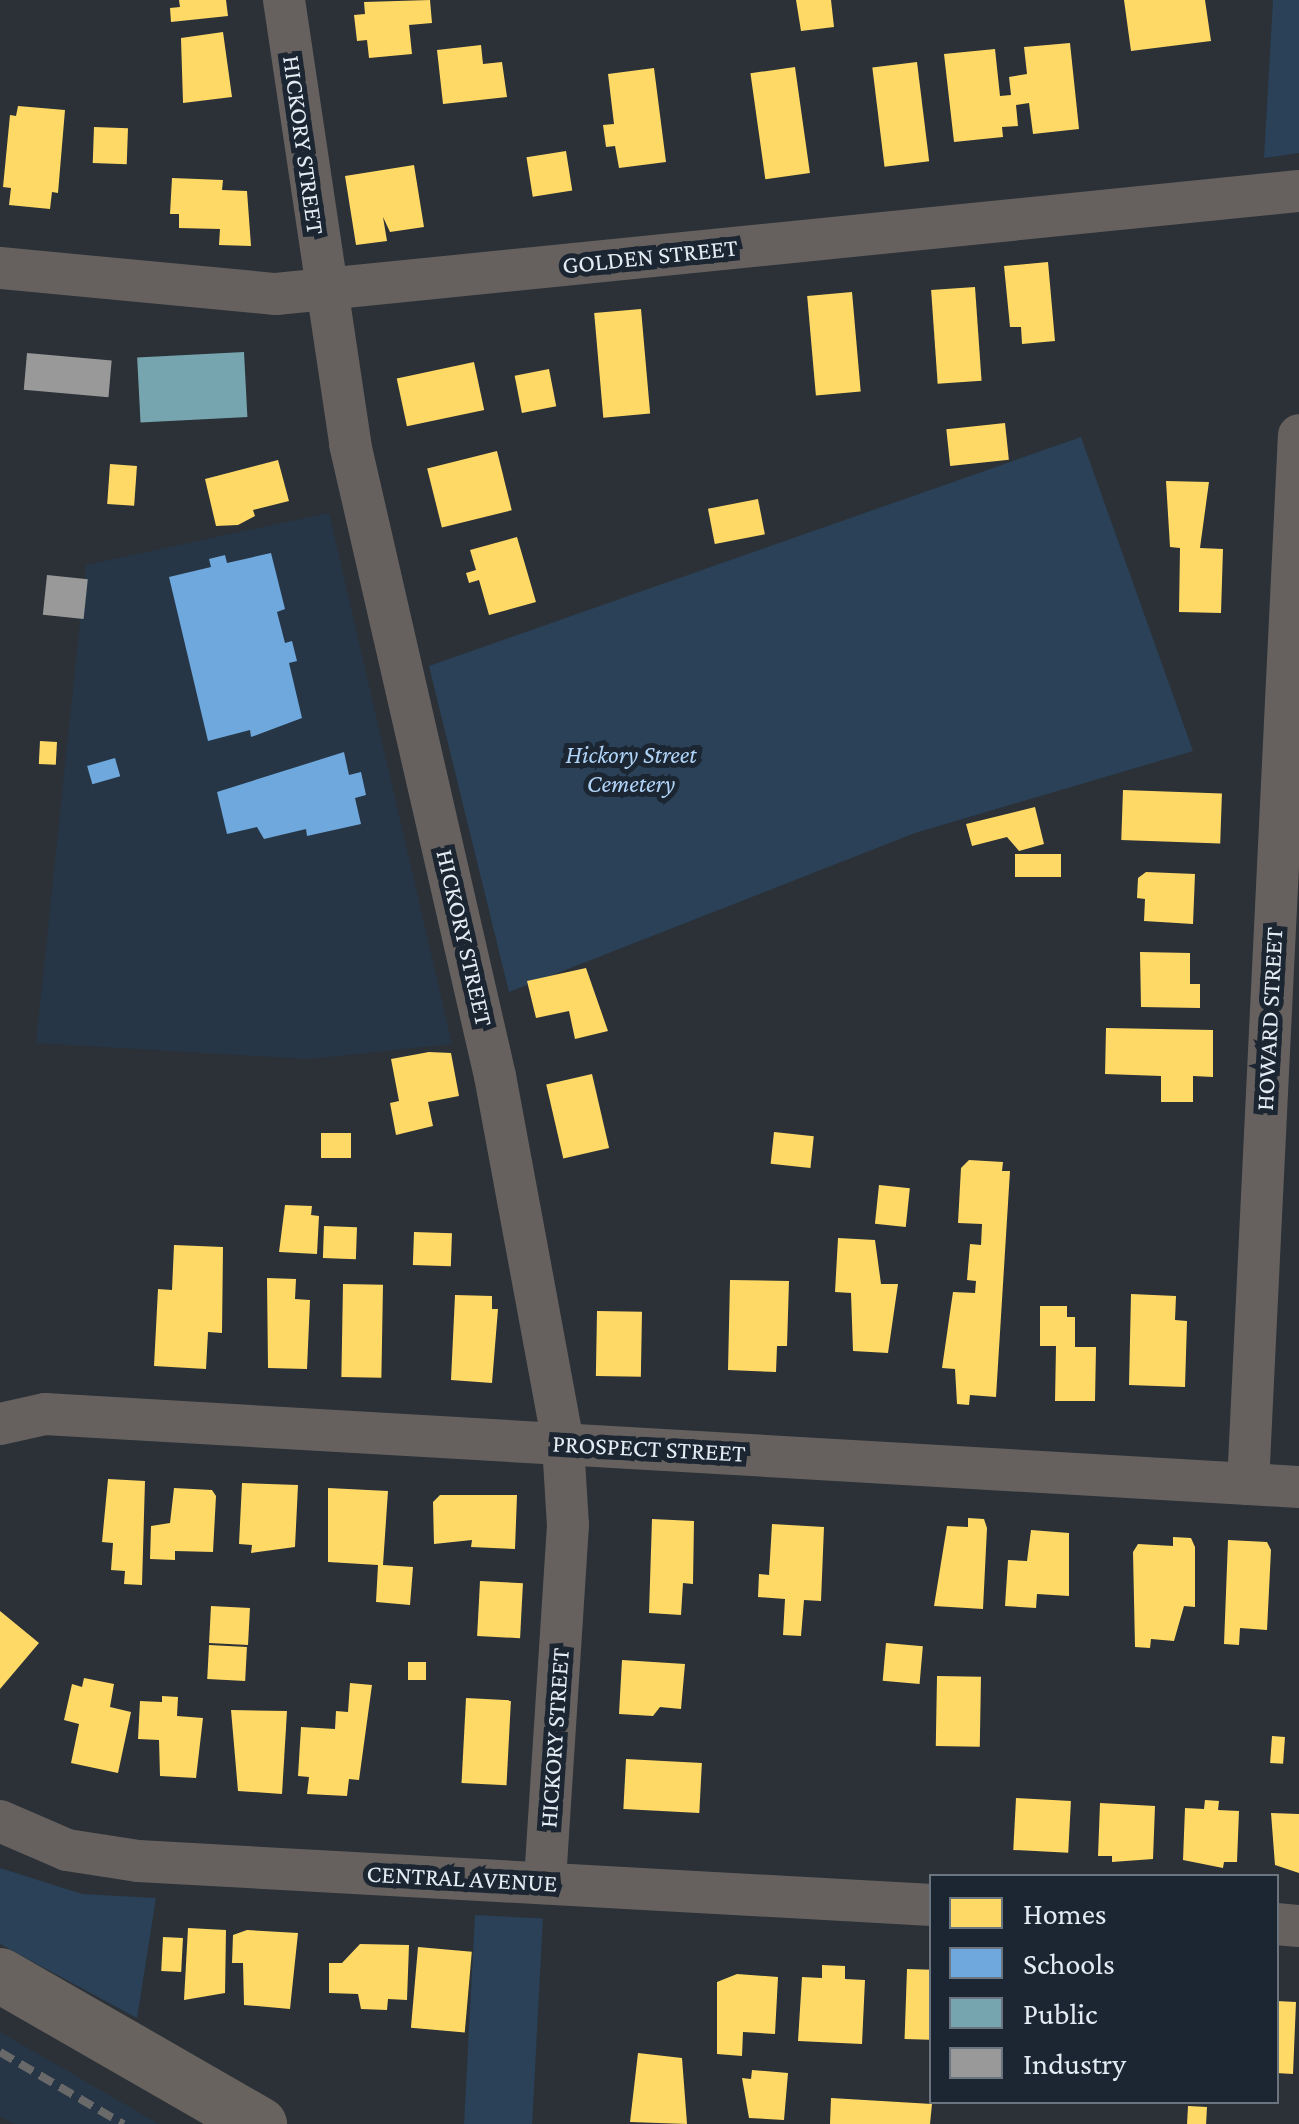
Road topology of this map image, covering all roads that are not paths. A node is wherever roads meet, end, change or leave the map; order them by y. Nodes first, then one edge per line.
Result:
1 (284, 0) edge
2 (1299, 191) edge
3 (0, 268) edge
4 (323, 291) junction
5 (1299, 435) edge
6 (1294, 622) edge
7 (0, 1424) edge
8 (564, 1444) junction
9 (1248, 1484) junction
10 (1299, 1487) edge
11 (0, 1821) edge
12 (545, 1883) junction
13 (929, 1905) edge
14 (0, 1974) edge
15 (260, 2124) edge

1 - 4 street, HICKORY STREET
2 - 4 street, GOLDEN STREET
3 - 4 street, GOLDEN STREET
4 - 8 street, HICKORY STREET
5 - 6 street, HOWARD STREET
6 - 9 street, HOWARD STREET
7 - 8 street, PROSPECT STREET
8 - 9 street, PROSPECT STREET
8 - 12 street, HICKORY STREET
9 - 10 street, PROSPECT STREET
11 - 12 street, CENTRAL AVENUE
12 - 13 street, CENTRAL AVENUE
14 - 15 main road

